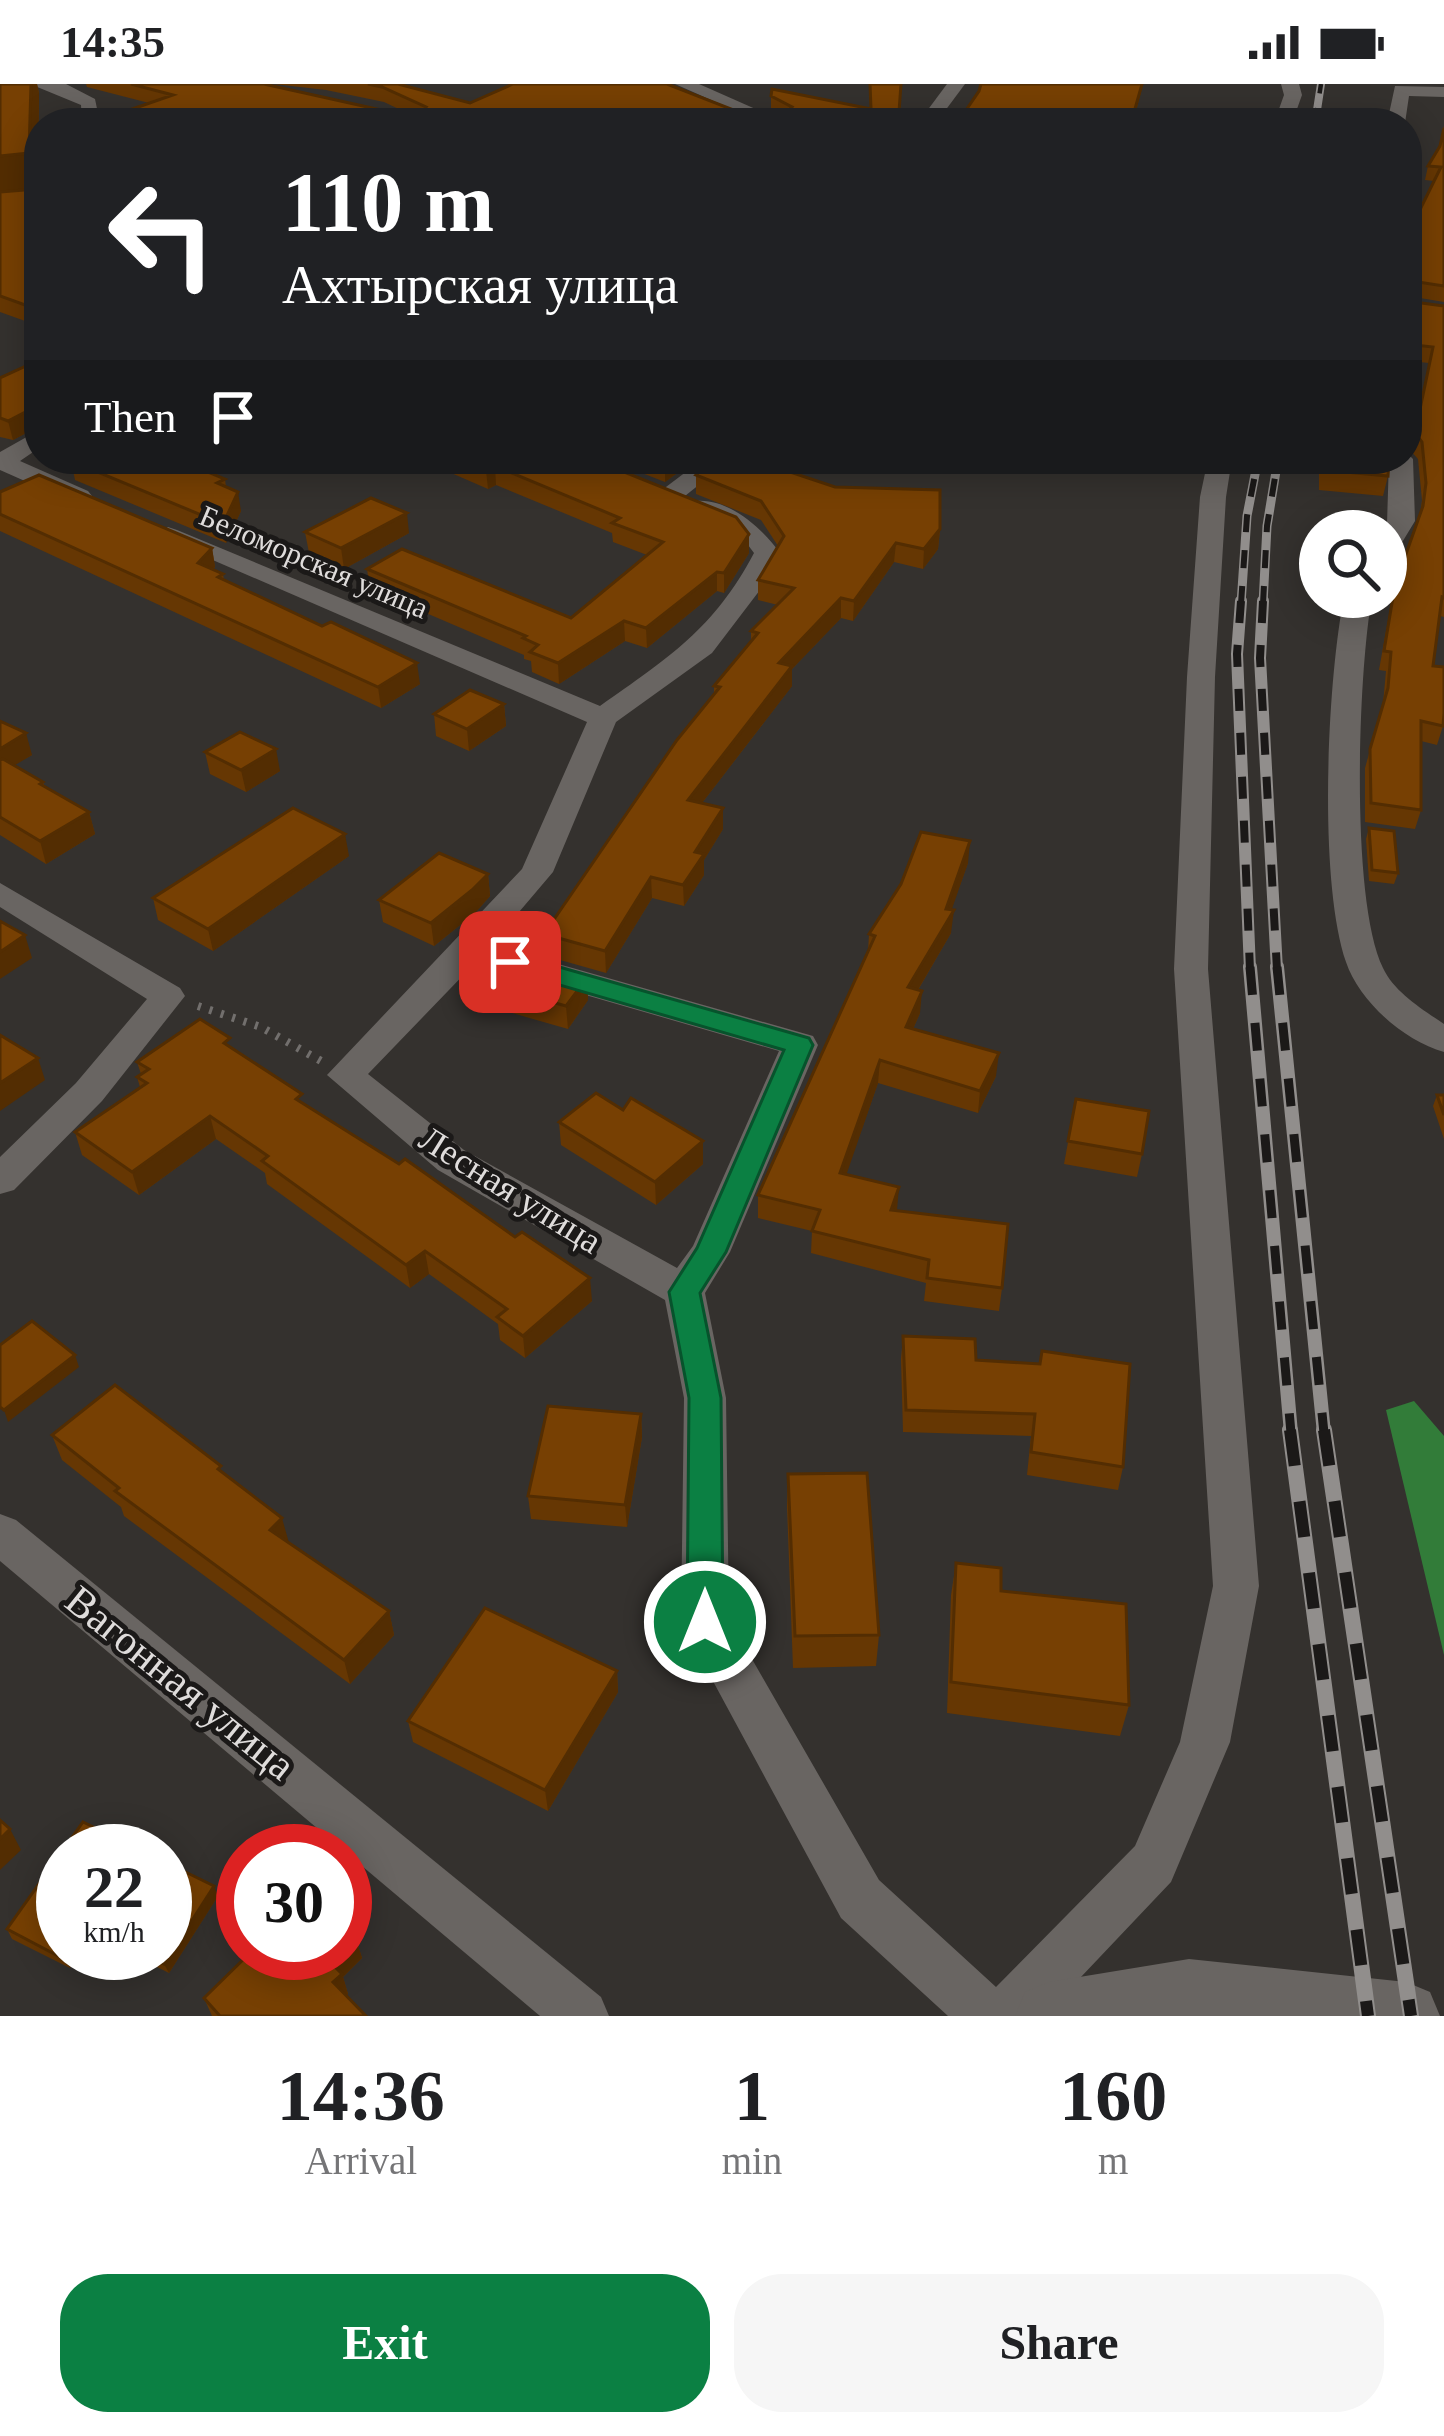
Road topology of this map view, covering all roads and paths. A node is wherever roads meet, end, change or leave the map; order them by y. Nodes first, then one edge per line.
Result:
1 (39, 84) edge
2 (693, 85) edge
3 (1444, 92) edge
4 (89, 108) edge
5 (744, 108) edge
6 (1398, 108) edge
7 (28, 474) edge
8 (693, 474) edge
9 (1217, 474) edge
10 (1401, 474) edge
11 (1402, 510) edge
12 (1355, 618) edge
13 (603, 718) junction
14 (0, 893) edge
15 (468, 950) junction
16 (168, 996) junction
17 (1444, 1040) edge
18 (345, 1075) junction
19 (0, 1180) edge
20 (684, 1292) junction
21 (0, 1534) edge
22 (582, 2016) edge
23 (988, 2016) edge
24 (1006, 2016) edge
25 (1049, 2016) edge
26 (1406, 2016) edge

1 - 4 street
2 - 5 street
3 - 6 street
7 - 13 street, Беломорская улица
8 - 13 street
9 - 24 street
10 - 11 street
12 - 17 street
13 - 15 street
14 - 16 street
15 - 18 street
15 - 20 street
16 - 18 path
16 - 19 street
18 - 20 street, Лесная улица
20 - 23 street
21 - 22 street, Вагонная улица
25 - 26 street

